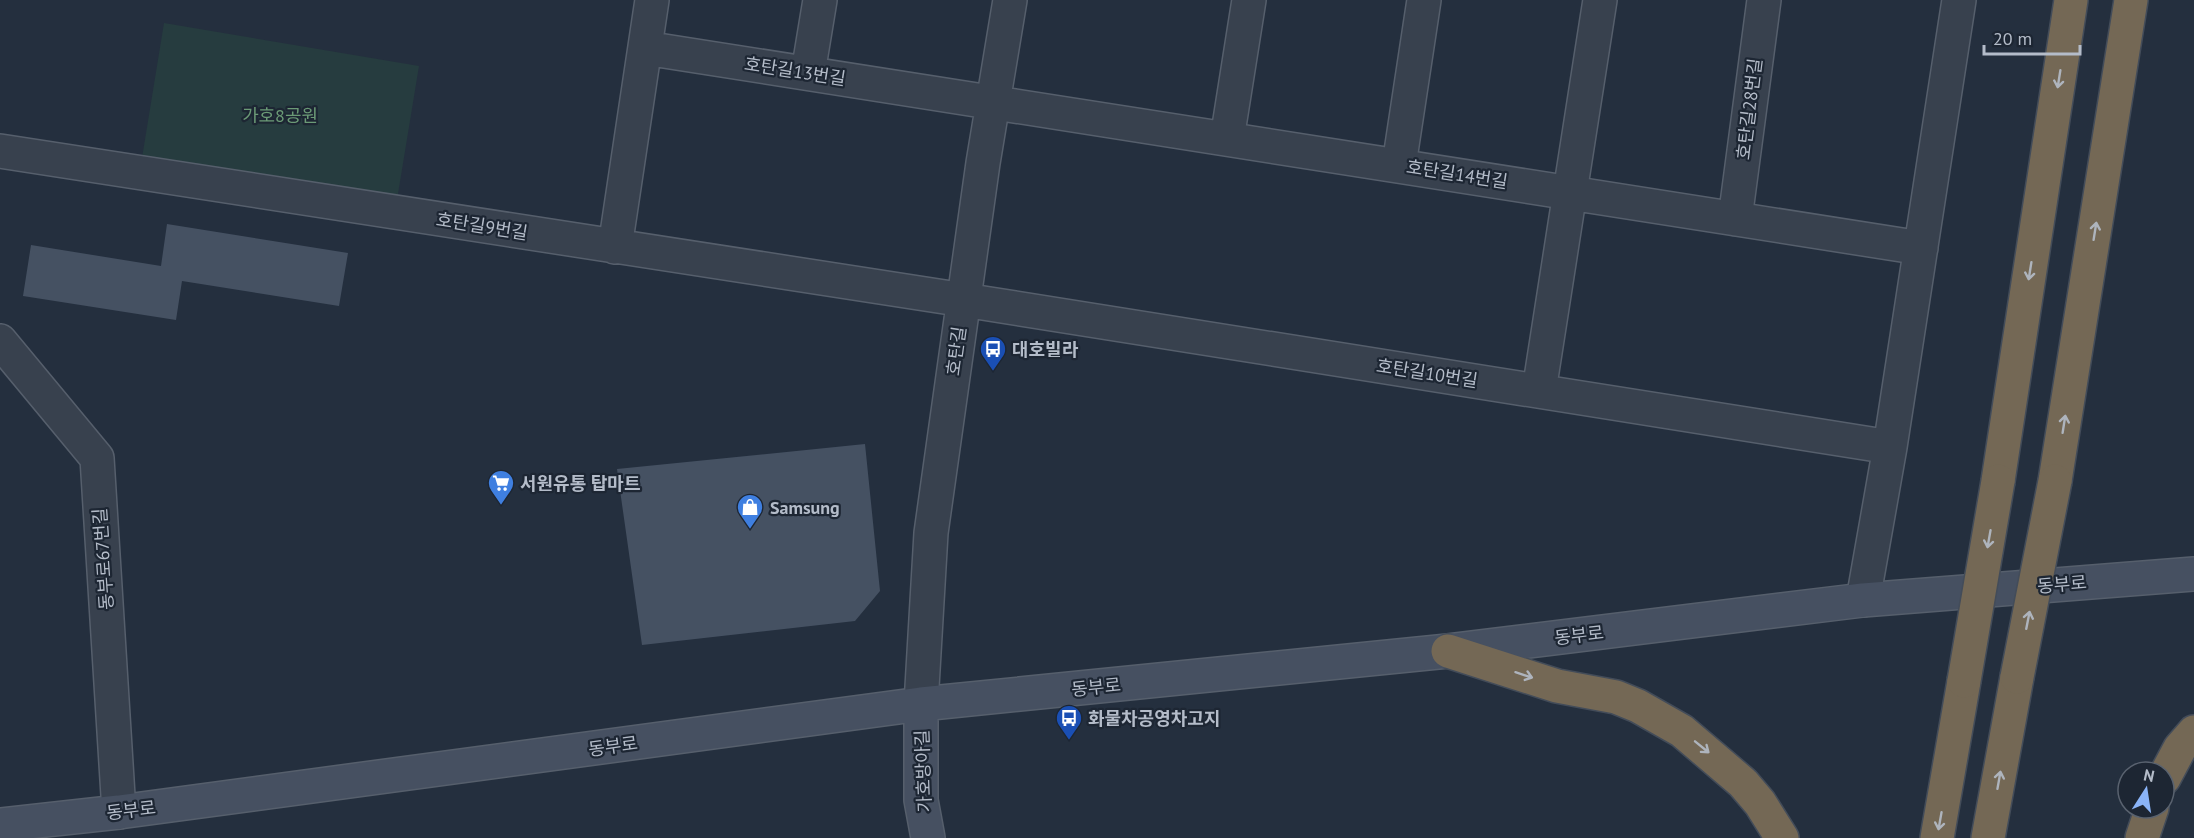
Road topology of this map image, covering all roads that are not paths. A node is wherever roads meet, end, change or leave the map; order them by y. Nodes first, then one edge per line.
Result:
1 (652, 0) edge
2 (820, 0) edge
3 (1010, 0) edge
4 (1249, 0) edge
5 (1424, 0) edge
6 (1600, 0) edge
7 (1764, 0) edge
8 (1959, 0) edge
9 (2071, 0) edge
10 (2131, 0) edge
11 (645, 48) junction
12 (808, 73) junction
13 (993, 101) junction
14 (1227, 139) junction
15 (0, 151) edge
16 (1399, 165) junction
17 (1570, 192) junction
18 (1735, 219) junction
19 (615, 247) junction
20 (1921, 248) junction
21 (964, 300) junction
22 (0, 341) edge
23 (1539, 391) junction
24 (1890, 447) junction
25 (2194, 574) edge
26 (1863, 600) junction
27 (1448, 651) junction
28 (921, 705) junction
29 (2194, 732) edge
30 (2173, 760) edge
31 (119, 812) junction
32 (2148, 820) edge
33 (0, 825) edge
34 (928, 838) edge
35 (1782, 838) edge
36 (1937, 838) edge
37 (1988, 838) edge
38 (2142, 838) edge

1 - 11 street
2 - 12 street
3 - 13 street, 호탄길
4 - 14 street
5 - 16 street
6 - 17 street
7 - 18 street, 호탄길28번길
8 - 20 street
9 -> 36 highway, bridge
37 -> 10 highway, bridge
11 - 12 street, 호탄길13번길
11 - 19 street
12 - 13 street, 호탄길13번길
13 - 14 street, 호탄길14번길
13 - 21 street, 호탄길
14 - 16 street, 호탄길14번길
15 - 19 street, 호탄길9번길
16 - 17 street, 호탄길14번길
17 - 18 street, 호탄길14번길
17 - 23 street
18 - 20 street, 호탄길14번길
19 - 21 street, 호탄길9번길
20 - 24 street
21 - 23 street, 호탄길10번길
21 - 28 street, 호탄길
22 - 31 street, 동부로67번길
23 - 24 street, 호탄길10번길
24 - 26 street
25 - 26 street, 동부로
26 - 27 street, 동부로
27 - 28 street, 동부로
27 -> 35 highway
28 - 31 street, 동부로
28 - 34 street, 가호방아길
29 - 30 highway
31 - 33 street, 동부로
32 - 38 highway

